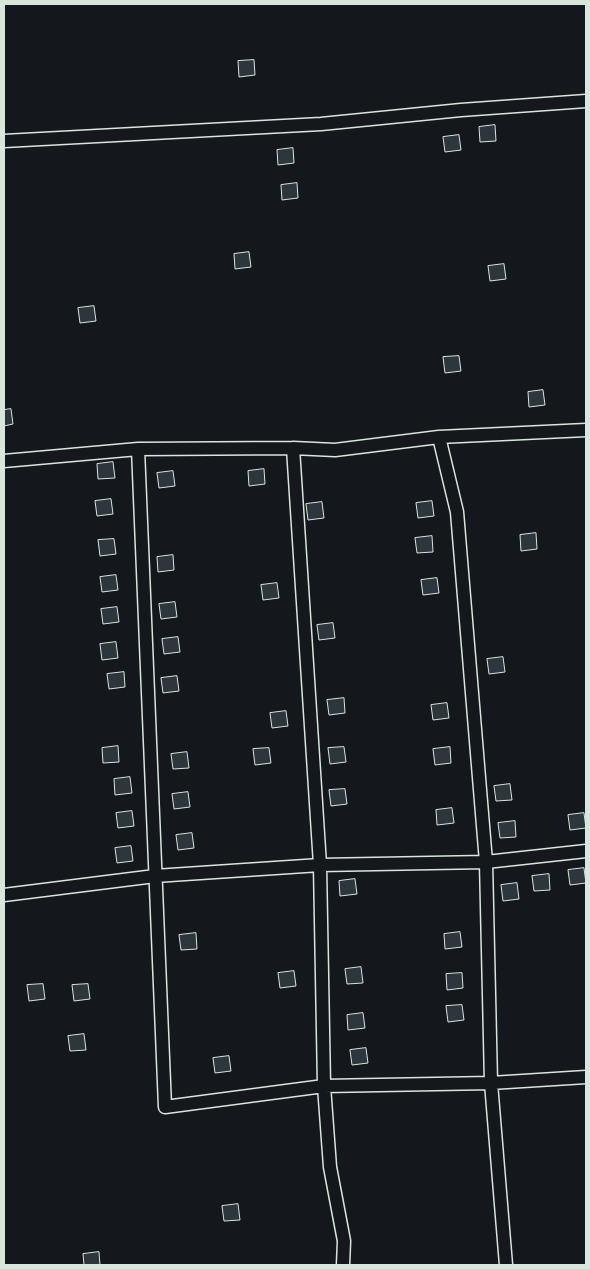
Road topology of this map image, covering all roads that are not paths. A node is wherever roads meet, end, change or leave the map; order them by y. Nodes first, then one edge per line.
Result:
1 (586, 101) edge
2 (4, 141) edge
3 (586, 430) edge
4 (439, 437) junction
5 (293, 448) junction
6 (138, 450) junction
7 (4, 461) edge
8 (586, 851) edge
9 (486, 862) junction
10 (320, 866) junction
11 (155, 876) junction
12 (4, 895) edge
13 (586, 1077) edge
14 (491, 1083) junction
15 (324, 1086) junction
16 (343, 1265) edge
17 (506, 1265) edge

1 - 2 street
3 - 4 street
4 - 5 street
4 - 9 street
5 - 6 street
5 - 10 street
6 - 7 street
6 - 11 street
8 - 9 street
9 - 10 street
9 - 14 street
10 - 11 street
10 - 15 street
11 - 12 street
11 - 15 street
13 - 14 street
14 - 15 street
14 - 17 street
15 - 16 street

